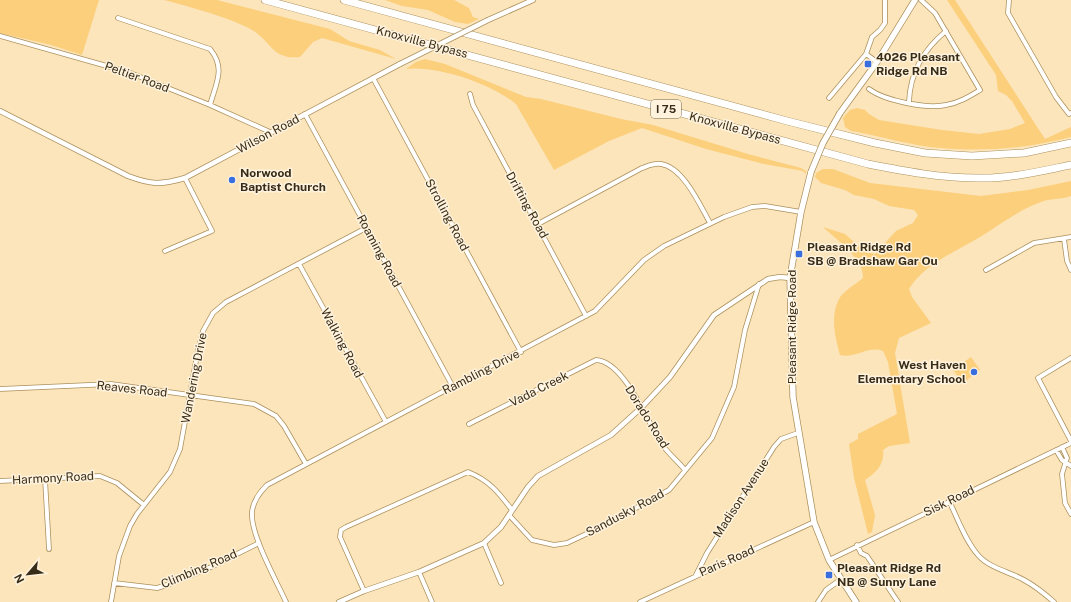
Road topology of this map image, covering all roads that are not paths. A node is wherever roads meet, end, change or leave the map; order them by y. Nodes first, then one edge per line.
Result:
1 (265, 0) edge
2 (344, 0) edge
3 (533, 0) edge
4 (885, 0) edge
5 (915, 0) edge
6 (921, 0) edge
7 (1009, 0) edge
8 (524, 2) edge
9 (118, 18) dead end
10 (946, 31) junction
11 (0, 36) edge
12 (866, 54) junction
13 (877, 62) junction
14 (373, 78) junction
15 (869, 90) dead end
16 (470, 94) dead end
17 (829, 98) dead end
18 (909, 102) junction
19 (210, 105) junction
20 (0, 111) edge
21 (305, 114) junction
22 (1070, 114) edge
23 (270, 132) junction
24 (1071, 144) edge
25 (1071, 165) edge
26 (185, 178) junction
27 (801, 212) junction
28 (710, 223) junction
29 (538, 224) junction
30 (366, 228) junction
31 (1071, 238) edge
32 (1064, 239) junction
33 (165, 251) dead end
34 (299, 264) junction
35 (986, 270) dead end
36 (1071, 270) edge
37 (790, 278) junction
38 (759, 284) junction
39 (586, 316) junction
40 (520, 352) junction
41 (1071, 358) edge
42 (608, 363) joint
43 (453, 387) junction
44 (0, 389) edge
45 (190, 396) junction
46 (642, 407) junction
47 (386, 422) junction
48 (470, 424) dead end
49 (798, 433) junction
50 (1071, 442) edge
51 (1062, 447) junction
52 (1056, 450) junction
53 (1066, 462) junction
54 (306, 464) junction
55 (1071, 466) edge
56 (685, 470) junction
57 (45, 479) junction
58 (0, 481) edge
59 (949, 501) junction
60 (144, 505) junction
61 (512, 510) junction
62 (1071, 514) edge
63 (509, 515) junction
64 (814, 522) junction
65 (259, 543) junction
66 (484, 543) junction
67 (857, 545) junction
68 (49, 549) dead end
69 (829, 560) junction
70 (418, 572) junction
71 (696, 575) junction
72 (840, 580) junction
73 (114, 583) junction
74 (501, 583) dead end
75 (364, 591) junction
76 (111, 602) edge
77 (286, 602) edge
78 (339, 602) edge
79 (432, 602) edge
80 (640, 602) edge
81 (818, 602) edge
82 (856, 602) edge
83 (898, 602) edge
84 (1054, 602) edge

1 - 25 highway, Knoxville Bypass / I 75
2 - 24 highway, Knoxville Bypass / I 75
3 - 8 street, Wilson Road
4 - 12 street
5 - 13 main road, Pleasant Ridge Road
6 - 10 street
7 - 22 street
8 - 14 street, Wilson Road, bridge
9 - 19 street
10 - 18 street
10 - 18 street
11 - 19 street, Peltier Road
12 - 13 street
12 - 17 street
13 - 27 main road, Pleasant Ridge Road, bridge
14 - 21 street, Wilson Road
14 - 40 street, Strolling Road
15 - 18 street
16 - 29 street, Drifting Road
19 - 23 street, Peltier Road
20 - 26 street, Wilson Road
21 - 23 street, Wilson Road
21 - 30 street, Roaming Road
23 - 26 street, Wilson Road
26 - 33 street
27 - 28 street, Rambling Drive
27 - 37 main road, Pleasant Ridge Road
28 - 29 street
28 - 39 street, Rambling Drive
29 - 39 street, Drifting Road
30 - 34 street, Wandering Drive
30 - 43 street, Roaming Road
31 - 32 street
32 - 35 street
32 - 36 street
34 - 45 street, Wandering Drive
34 - 47 street, Walking Road
37 - 38 street
37 - 49 main road, Pleasant Ridge Road
38 - 46 street
38 - 56 street, Sandusky Road
39 - 40 street, Rambling Drive
40 - 43 street, Rambling Drive
41 - 50 street
42 - 46 street, Dorado Road
42 - 48 street, Vada Creek
43 - 47 street, Rambling Drive
44 - 45 street, Reaves Road
45 - 54 street, Reaves Road
45 - 60 street, Wandering Drive
46 - 56 street, Dorado Road
46 - 61 street
47 - 54 street, Rambling Drive
49 - 64 main road, Pleasant Ridge Road
49 - 71 street, Madison Avenue
50 - 51 street, Sisk Road
51 - 52 street, Sisk Road
51 - 53 street
52 - 53 street
52 - 59 street, Sisk Road
53 - 55 street
53 - 62 street
54 - 65 street, Rambling Drive
56 - 63 street, Sandusky Road
57 - 58 street, Harmony Road
57 - 60 street, Harmony Road
57 - 68 street
59 - 67 street, Sisk Road
59 - 84 street
60 - 73 street, Wandering Drive
61 - 63 street
61 - 75 street
63 - 66 street
64 - 69 main road, Pleasant Ridge Road
64 - 71 street, Paris Road
65 - 73 street, Climbing Road
65 - 77 street, Rambling Drive
66 - 70 street
66 - 74 street
67 - 69 street, Sisk Road
67 - 83 street
69 - 72 main road, Pleasant Ridge Road
70 - 75 street
70 - 79 street
71 - 80 street, Paris Road
72 - 81 street
72 - 82 main road, Pleasant Ridge Road
73 - 76 street, Wandering Drive
75 - 78 street

